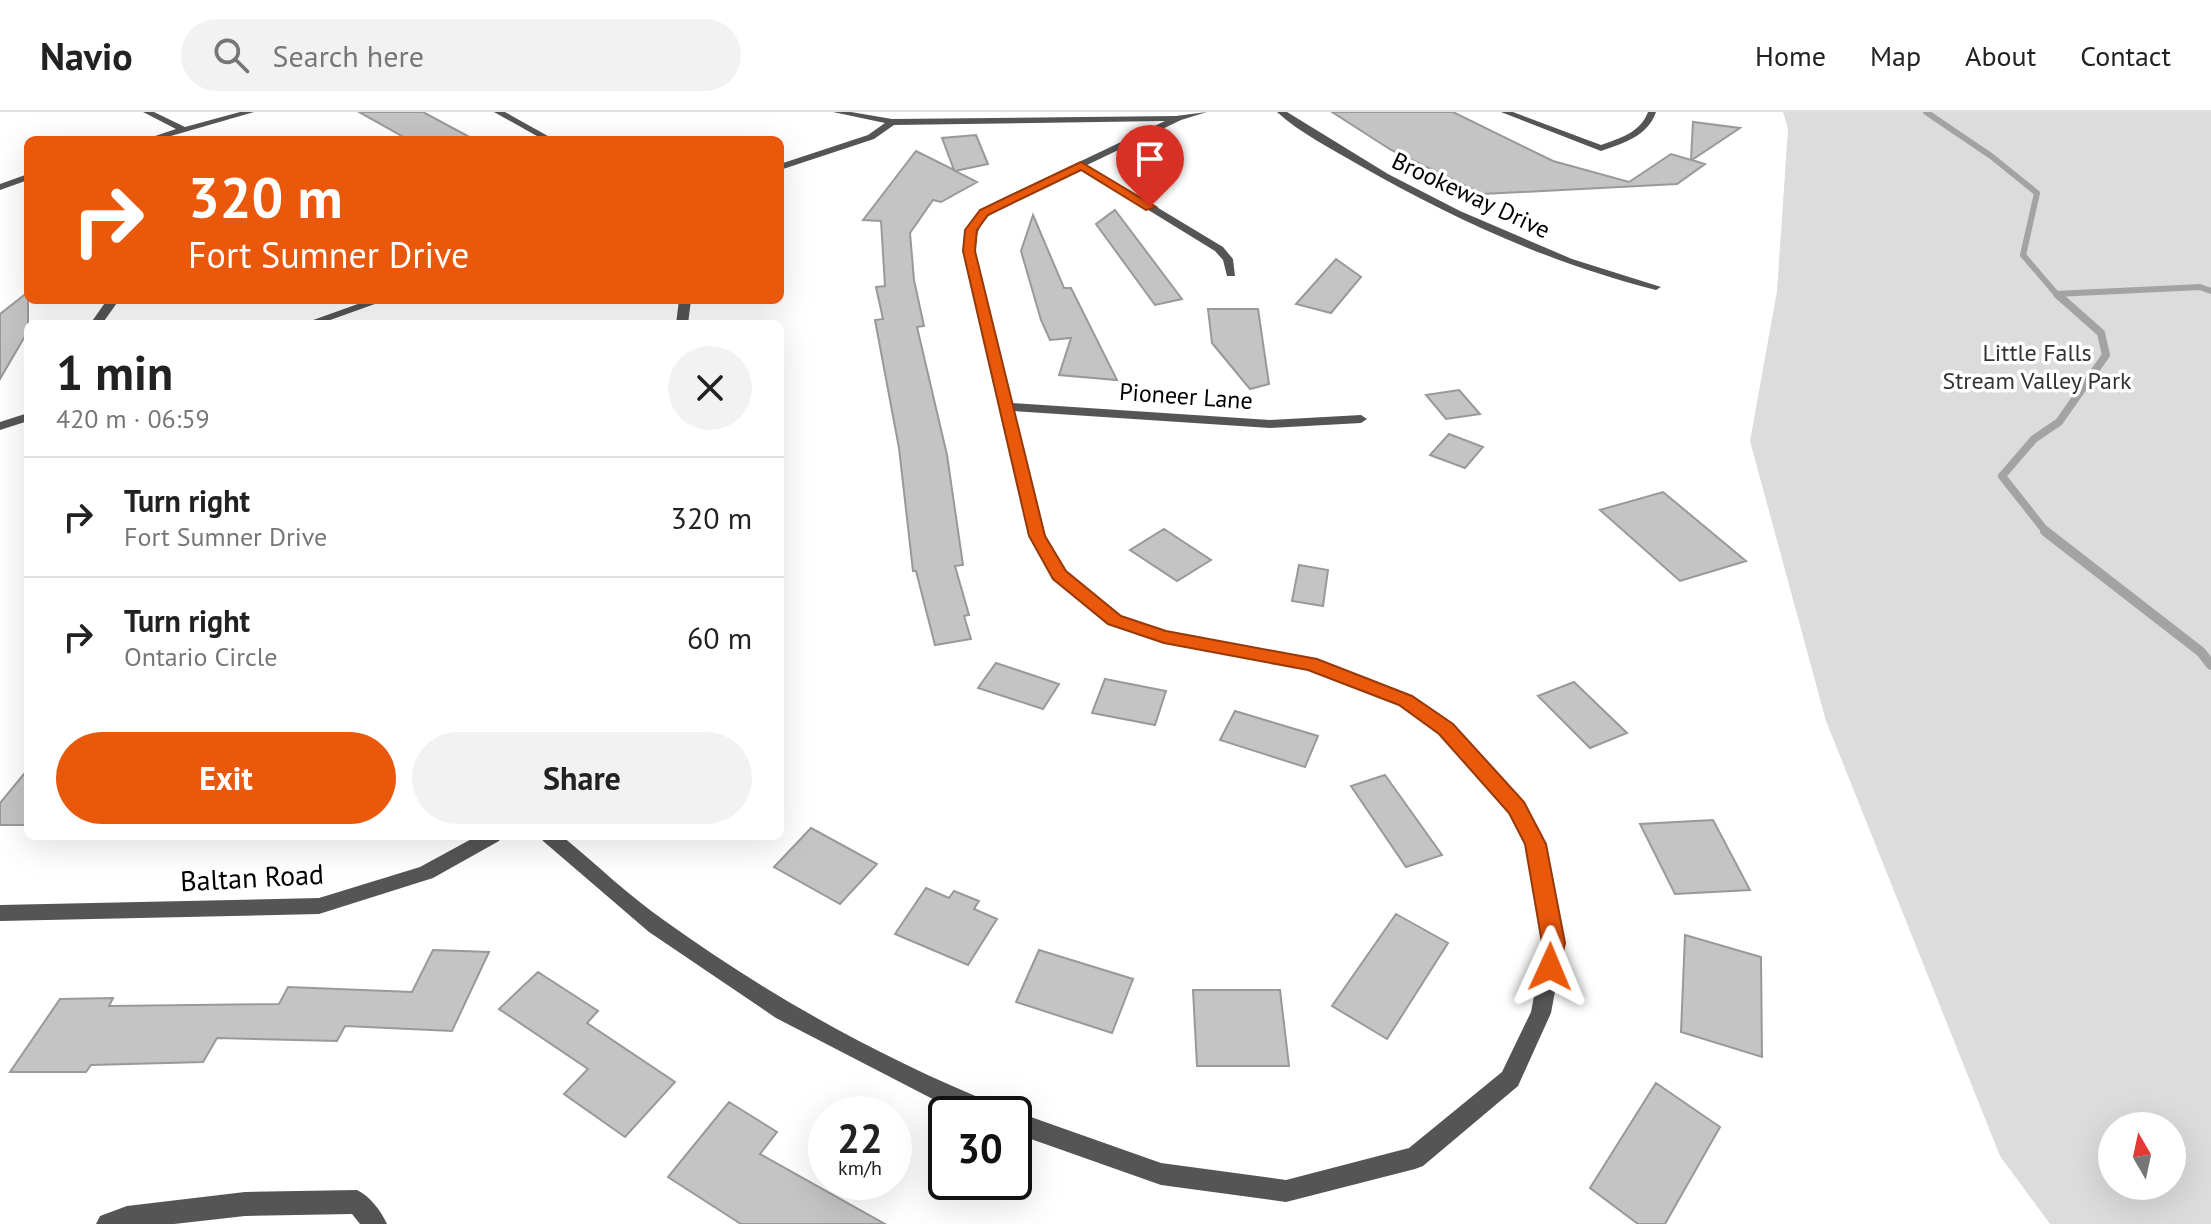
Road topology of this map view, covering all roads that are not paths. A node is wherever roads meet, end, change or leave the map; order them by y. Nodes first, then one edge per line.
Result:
1 (147, 112) edge
2 (250, 112) edge
3 (498, 112) edge
4 (837, 112) edge
5 (1203, 112) edge
6 (1281, 112) edge
7 (1505, 112) edge
8 (1652, 112) edge
9 (1178, 118) junction
10 (892, 122) junction
11 (184, 130) junction
12 (162, 136) edge
13 (543, 136) edge
14 (1081, 165) junction
15 (784, 166) edge
16 (24, 178) edge
17 (0, 187) edge
18 (1231, 274) dead end
19 (1656, 287) dead end
20 (368, 304) edge
21 (320, 320) edge
22 (1008, 407) junction
23 (24, 418) edge
24 (1361, 419) dead end
25 (0, 426) edge
26 (486, 840) edge
27 (554, 840) edge
28 (0, 913) edge
29 (948, 1096) edge
30 (1032, 1128) edge
31 (108, 1224) edge
32 (375, 1224) edge

1 - 11 street
2 - 11 street
3 - 13 street
4 - 10 street
5 - 9 street
6 - 19 street, Brookeway Drive
7 - 8 street
9 - 10 street
9 - 14 street
10 - 15 street
11 - 12 street
14 - 18 street
14 - 22 street
16 - 17 street
20 - 21 street
22 - 24 street, Pioneer Lane
22 - 30 street
23 - 25 street
26 - 28 street, Baltan Road
27 - 29 street
31 - 32 street

